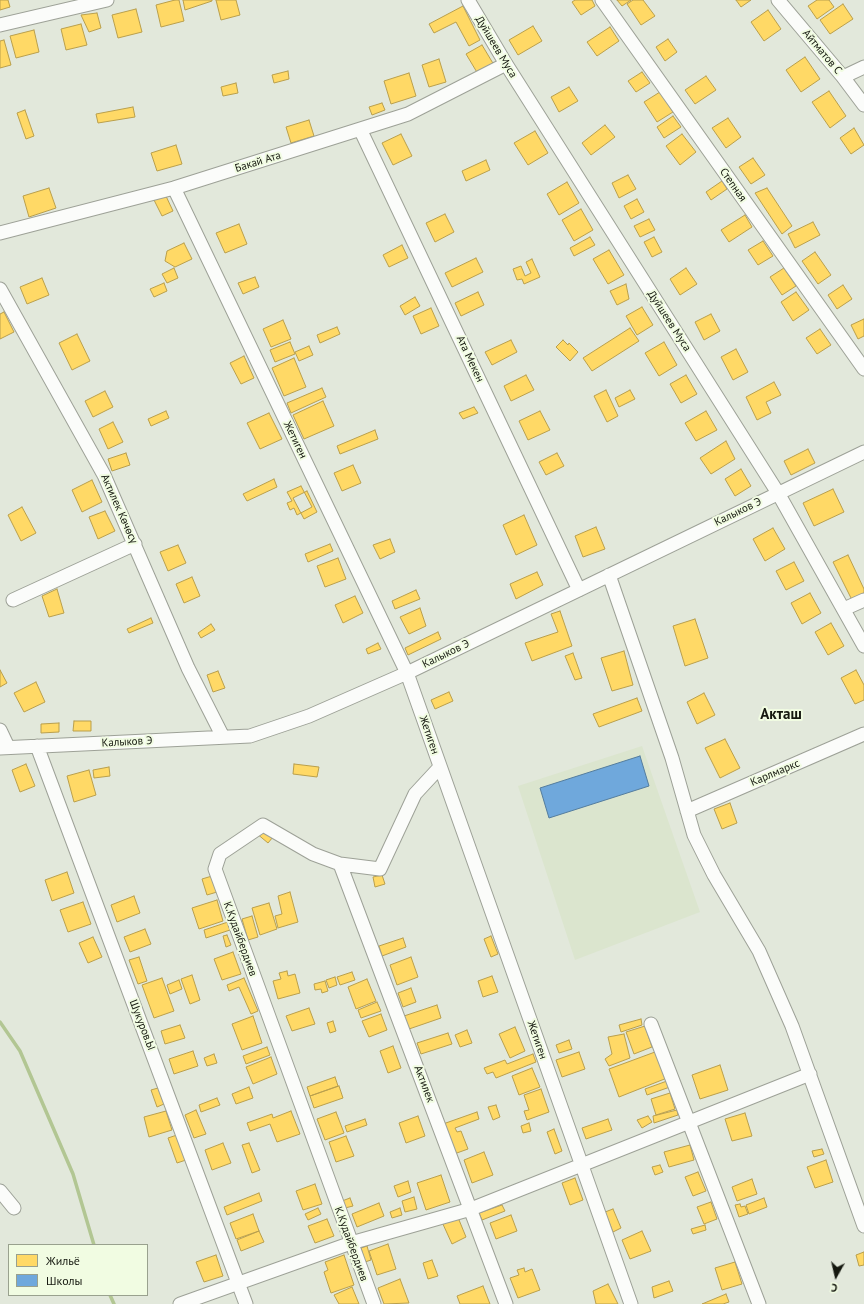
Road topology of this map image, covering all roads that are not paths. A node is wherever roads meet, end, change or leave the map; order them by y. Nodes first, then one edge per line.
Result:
1 (107, 0) edge
2 (468, 0) edge
3 (602, 0) edge
4 (778, 0) edge
5 (0, 25) edge
6 (506, 64) junction
7 (864, 66) edge
8 (843, 77) junction
9 (864, 105) edge
10 (360, 129) junction
11 (174, 188) junction
12 (0, 233) edge
13 (0, 289) edge
14 (864, 369) edge
15 (864, 452) edge
16 (778, 492) junction
17 (135, 544) junction
18 (609, 574) junction
19 (578, 590) junction
20 (13, 600) dead end
21 (864, 600) edge
22 (844, 609) junction
23 (864, 646) edge
24 (407, 673) junction
25 (0, 730) edge
26 (864, 734) edge
27 (223, 737) junction
28 (37, 746) junction
29 (4, 748) edge
30 (440, 767) junction
31 (687, 811) junction
32 (340, 864) junction
33 (651, 1024) dead end
34 (810, 1074) junction
35 (689, 1123) junction
36 (581, 1166) junction
37 (0, 1190) edge
38 (14, 1208) dead end
39 (471, 1209) junction
40 (864, 1226) edge
41 (351, 1243) junction
42 (239, 1283) junction
43 (180, 1304) edge
44 (246, 1304) edge
45 (374, 1304) edge
46 (506, 1304) edge
47 (631, 1304) edge
48 (759, 1304) edge

1 - 5 street
2 - 6 street, Дуйшеев Муса
3 - 14 street, Степная
4 - 8 street, Айтматов С
6 - 10 street, Бакай Ата
6 - 16 street, Дуйшеев Муса
7 - 8 street
8 - 9 street, Айтматов С
10 - 11 street, Бакай Ата
10 - 19 street, Ата Мекен
11 - 12 street, Бакай Ата
11 - 24 street, Жетиген
13 - 17 street, Актилек Көчөсү
15 - 16 street, Калыков Э
16 - 18 street, Калыков Э
16 - 22 street, Дуйшеев Муса
17 - 20 street
17 - 27 street, Актилек Көчөсү
18 - 19 street, Калыков Э
18 - 31 street
19 - 24 street, Калыков Э
21 - 22 street
22 - 23 street, Дуйшеев Муса
24 - 27 street, Калыков Э
24 - 30 street, Жетиген
25 - 29 street
26 - 31 street, Карлмаркс
27 - 28 street, Калыков Э
28 - 29 street, Калыков Э
28 - 42 street, Шукуров.Ы
30 - 32 street, К.Кудайбердиев
30 - 36 street, Жетиген
31 - 34 street
32 - 39 street, Актилек
32 - 41 street, К.Кудайбердиев
33 - 35 street
34 - 35 street
34 - 40 street
35 - 36 street
35 - 48 street
36 - 39 street
36 - 47 street, Жетиген
37 - 38 street
39 - 41 street
39 - 46 street, Актилек
41 - 42 street
41 - 45 street, К.Кудайбердиев
42 - 43 street
42 - 44 street, Шукуров.Ы

